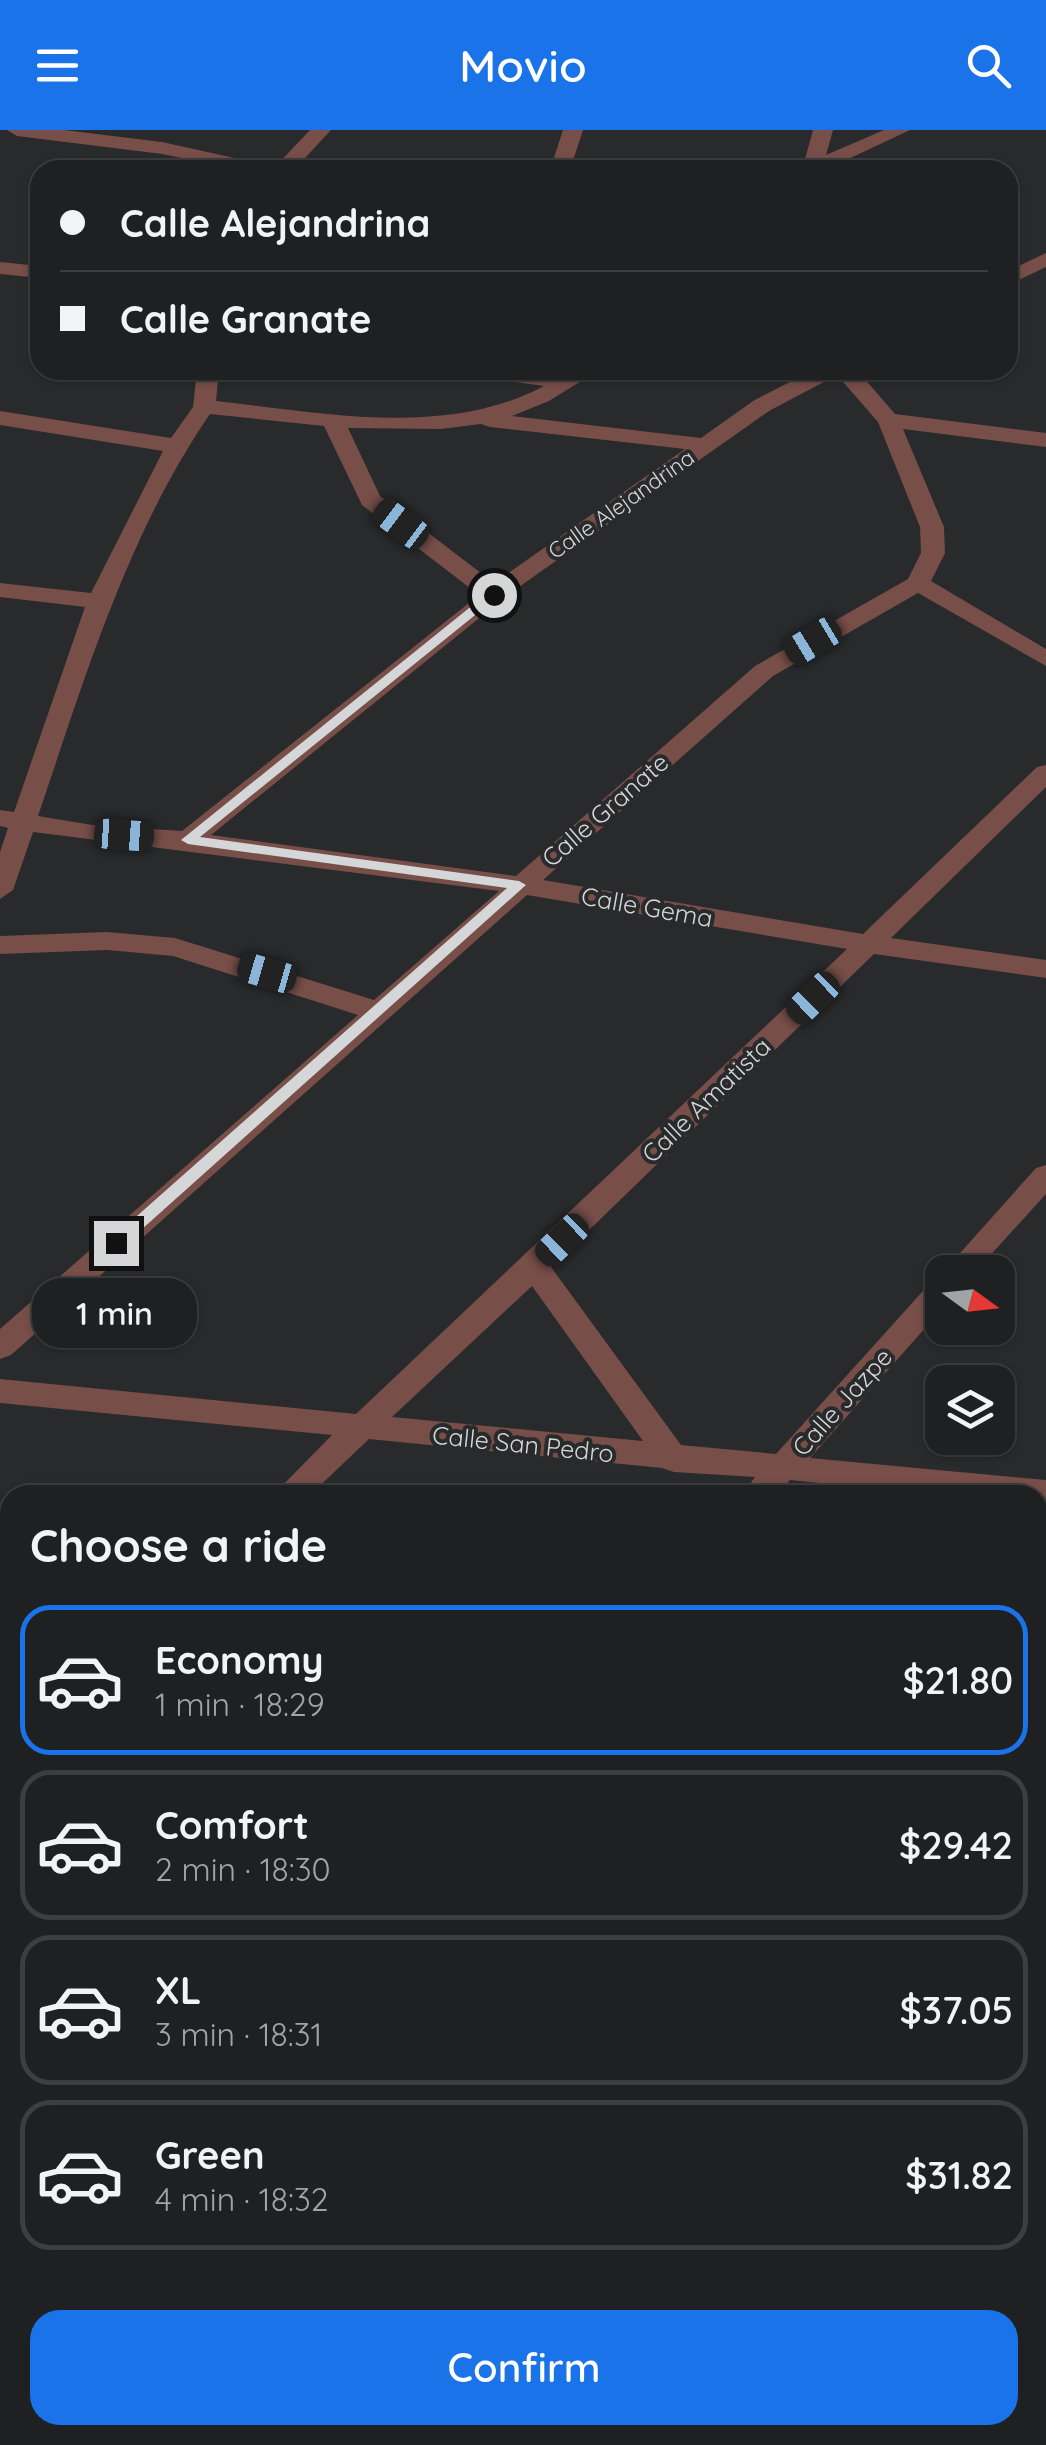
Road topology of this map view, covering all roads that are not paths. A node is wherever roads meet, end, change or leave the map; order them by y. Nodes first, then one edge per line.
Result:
1 (18, 130) edge
2 (320, 130) edge
3 (574, 130) edge
4 (822, 130) edge
5 (900, 130) edge
6 (167, 139) edge
7 (235, 160) edge
8 (292, 160) edge
9 (564, 160) edge
10 (815, 160) edge
11 (833, 160) edge
12 (1046, 260) edge
13 (0, 268) edge
14 (30, 271) edge
15 (1018, 274) edge
16 (207, 380) edge
17 (544, 380) edge
18 (570, 380) edge
19 (811, 380) edge
20 (854, 380) edge
21 (564, 383) junction
22 (204, 407) junction
23 (0, 418) edge
24 (332, 418) junction
25 (477, 418) junction
26 (888, 420) junction
27 (1046, 440) edge
28 (705, 444) junction
29 (177, 446) junction
30 (918, 583) junction
31 (0, 590) edge
32 (494, 595) junction
33 (99, 601) junction
34 (1046, 658) edge
35 (1046, 773) edge
36 (11, 820) edge
37 (188, 840) junction
38 (519, 885) junction
39 (0, 890) edge
40 (868, 944) junction
41 (0, 945) edge
42 (1046, 969) edge
43 (378, 1010) junction
44 (1046, 1175) edge
45 (973, 1255) edge
46 (534, 1266) junction
47 (925, 1309) edge
48 (0, 1346) edge
49 (0, 1391) edge
50 (366, 1427) junction
51 (674, 1460) junction
52 (781, 1470) junction
53 (301, 1485) edge
54 (767, 1485) edge
55 (947, 1485) edge

1 - 6 street
2 - 8 street
3 - 9 street
4 - 10 street
5 - 11 street
6 - 7 street
12 - 15 street
13 - 14 street
16 - 22 street
17 - 21 street
18 - 21 street
19 - 28 street, Calle Alejandrina
20 - 26 street
21 - 25 street
22 - 24 street
22 - 29 street
23 - 29 street
24 - 25 street
24 - 32 street
25 - 28 street
26 - 27 street
26 - 30 street
28 - 32 street, Calle Alejandrina
29 - 33 street
30 - 34 street
30 - 38 street, Calle Granate
31 - 33 street
32 - 37 street, Calle Alejandrina
33 - 36 street
35 - 40 street, Calle Amatista
36 - 37 street, Calle Gema
36 - 39 street
37 - 38 street, Calle Gema
38 - 40 street, Calle Gema
38 - 43 street, Calle Granate
40 - 42 street, Calle Gema
40 - 46 street, Calle Amatista
41 - 43 street
43 - 48 street, Calle Granate
44 - 45 street
46 - 50 street, Calle Amatista
46 - 51 street
47 - 52 street, Calle Jazpe
49 - 50 street, Calle San Pedro
50 - 51 street, Calle San Pedro
50 - 53 street, Calle Amatista
51 - 52 street, Calle San Pedro
52 - 54 street, Calle Jazpe
52 - 55 street, Calle San Pedro

